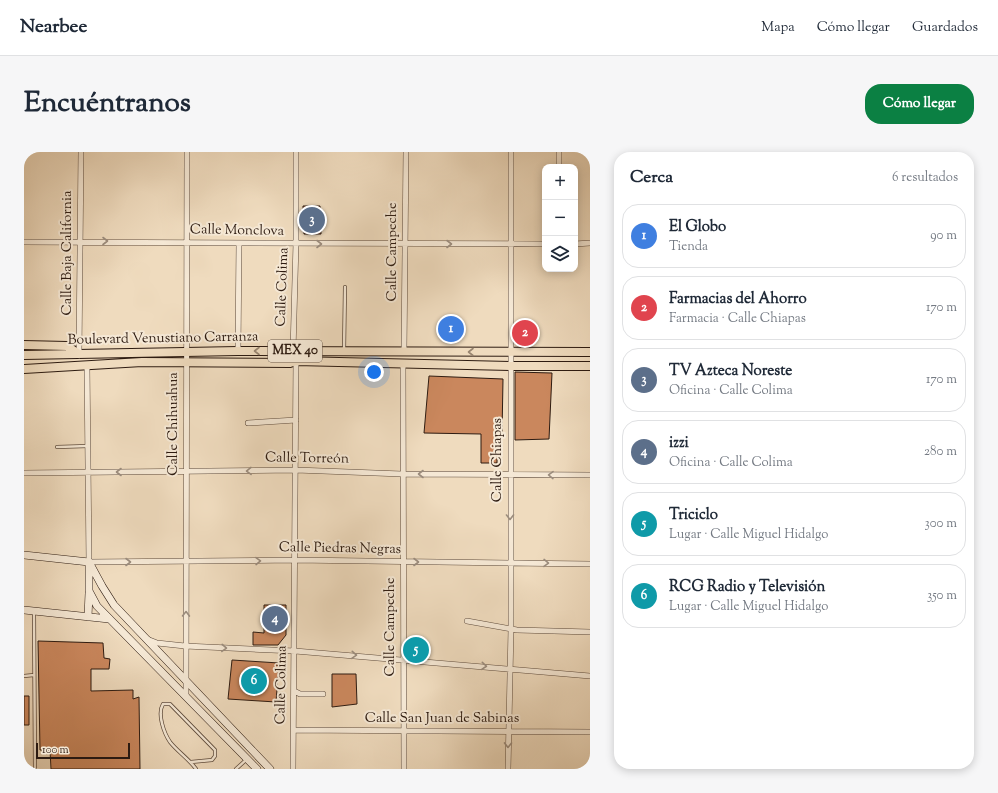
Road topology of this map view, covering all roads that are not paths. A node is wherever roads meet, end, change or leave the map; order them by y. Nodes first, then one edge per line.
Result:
1 (81, 152) edge
2 (187, 152) edge
3 (296, 152) edge
4 (406, 152) edge
5 (511, 152) edge
6 (559, 152) edge
7 (559, 164) edge
8 (80, 241) junction
9 (24, 242) edge
10 (188, 242) junction
11 (239, 243) junction
12 (590, 243) edge
13 (296, 244) junction
14 (405, 244) junction
15 (512, 244) junction
16 (542, 244) edge
17 (578, 244) edge
18 (345, 287) dead end
19 (24, 345) edge
20 (186, 351) junction
21 (238, 351) junction
22 (292, 351) junction
23 (344, 351) junction
24 (404, 351) junction
25 (510, 352) junction
26 (590, 352) edge
27 (79, 354) junction
28 (24, 355) edge
29 (296, 360) junction
30 (186, 362) junction
31 (403, 364) junction
32 (510, 366) junction
33 (590, 366) edge
34 (87, 367) junction
35 (24, 370) edge
36 (296, 420) junction
37 (248, 423) dead end
38 (89, 446) junction
39 (57, 447) dead end
40 (296, 470) junction
41 (90, 472) junction
42 (187, 472) junction
43 (24, 473) edge
44 (402, 474) junction
45 (510, 474) junction
46 (590, 475) edge
47 (24, 555) edge
48 (295, 560) junction
49 (89, 562) junction
50 (186, 562) junction
51 (403, 562) junction
52 (510, 563) junction
53 (590, 564) edge
54 (89, 591) junction
55 (24, 610) edge
56 (34, 611) junction
57 (88, 617) junction
58 (109, 619) junction
59 (467, 621) dead end
60 (132, 625) junction
61 (511, 629) junction
62 (590, 632) edge
63 (124, 633) junction
64 (144, 638) junction
65 (185, 646) junction
66 (295, 651) junction
67 (403, 659) junction
68 (510, 668) junction
69 (34, 675) junction
70 (24, 676) edge
71 (590, 676) edge
72 (187, 681) junction
73 (294, 691) junction
74 (323, 694) dead end
75 (186, 695) junction
76 (294, 730) junction
77 (404, 731) junction
78 (509, 732) junction
79 (590, 732) edge
80 (248, 759) junction
81 (191, 762) junction
82 (35, 769) edge
83 (196, 769) edge
84 (236, 769) edge
85 (257, 769) edge
86 (270, 769) edge
87 (294, 769) edge
88 (404, 769) edge
89 (508, 769) edge

1 - 8 street, Calle Baja California
2 - 10 street, Calle Chihuahua
3 - 13 street, Calle Colima
4 - 14 street, Calle Campeche
5 - 15 street, Calle Chiapas
6 - 7 street
8 - 9 street, Calle Monclova
8 -> 10 street, Calle Monclova
8 - 27 street, Calle Baja California
10 - 11 street, Calle Monclova
10 - 20 street, Calle Chihuahua
11 - 13 street, Calle Monclova
11 - 21 street
12 - 17 street
13 -> 14 street, Calle Monclova
13 - 22 street, Calle Colima
14 -> 15 street, Calle Monclova
14 - 24 street, Calle Campeche
15 - 16 street, Calle Monclova
15 - 25 street, Calle Chiapas
18 - 23 lane
19 - 27 main road, MEX 40
20 - 21 main road, Boulevard Venustiano Carranza / MEX 40
20 - 27 main road, Boulevard Venustiano Carranza / MEX 40
20 - 30 street, Calle Chihuahua
22 -> 21 main road, Boulevard Venustiano Carranza / MEX 40
22 - 23 main road, Boulevard Venustiano Carranza / MEX 40
23 - 24 main road, Boulevard Venustiano Carranza / MEX 40
25 -> 24 main road, Boulevard Venustiano Carranza / MEX 40
25 - 26 main road, Boulevard Venustiano Carranza / MEX 40
25 - 32 street, Calle Chiapas
27 - 28 main road, Boulevard Venustiano Carranza
29 - 30 main road, Boulevard Venustiano Carranza / MEX 40
29 - 31 main road, Boulevard Venustiano Carranza / MEX 40
29 - 36 street, Calle Colima
30 - 34 main road, Boulevard Venustiano Carranza / MEX 40
30 - 42 street, Calle Chihuahua
31 - 32 main road, Boulevard Venustiano Carranza / MEX 40
31 - 44 street, Calle Campeche
32 - 33 main road, Boulevard Venustiano Carranza / MEX 40
32 - 45 street, Calle Chiapas
34 - 35 main road, Boulevard Venustiano Carranza / MEX 40
34 - 38 street
36 - 37 street
36 - 40 street, Calle Colima
38 - 39 lane
38 - 41 street
40 -> 42 street, Calle Torreón
40 - 44 street, Calle Torreón
40 - 48 street, Calle Colima
42 -> 41 street, Calle Torreón
41 - 43 street, Calle Torreón
41 - 49 street
42 - 50 street, Calle Chihuahua
45 -> 44 street, Calle Torreón
44 - 51 street, Calle Campeche
46 -> 45 street, Calle Torreón
45 -> 52 street, Calle Chiapas
47 - 49 main road
50 -> 48 street, Calle Piedras Negras
48 - 51 street, Calle Piedras Negras
48 - 66 street, Calle Colima
49 -> 50 street, Calle Piedras Negras
49 - 54 main road
49 - 60 main road
65 -> 50 street, Calle Chihuahua
51 -> 52 street, Calle Piedras Negras
51 - 67 street, Calle Campeche
52 -> 53 street, Calle Piedras Negras
52 - 61 street, Calle Chiapas
54 - 57 main road
54 - 58 main road
55 - 56 main road
56 - 57 main road
56 - 69 lane
57 - 58 main road
58 - 63 main road
59 - 61 street
60 - 63 main road
60 - 64 main road
61 - 62 street
61 - 68 street, Calle Chiapas
63 - 75 main road
64 - 65 street
64 - 72 main road
65 -> 66 street
65 - 72 street, Calle Chihuahua
66 -> 67 street
66 - 73 street, Calle Colima
67 -> 68 street
67 - 77 street, Calle Campeche
68 - 71 street
68 - 78 street, Calle Chiapas
69 - 70 lane
69 - 82 lane
72 - 75 street, Calle Chihuahua
72 - 86 main road
73 - 74 street
73 - 76 street, Calle Colima
75 - 80 main road
76 - 77 street, Calle San Juan de Sabinas
76 - 87 street, Calle Colima
77 - 78 street, Calle San Juan de Sabinas
77 - 88 street, Calle Campeche
78 - 79 street, Calle San Juan de Sabinas
78 -> 89 street, Calle Chiapas
80 - 84 lane
80 - 85 main road
81 - 81 lane
81 - 83 lane

